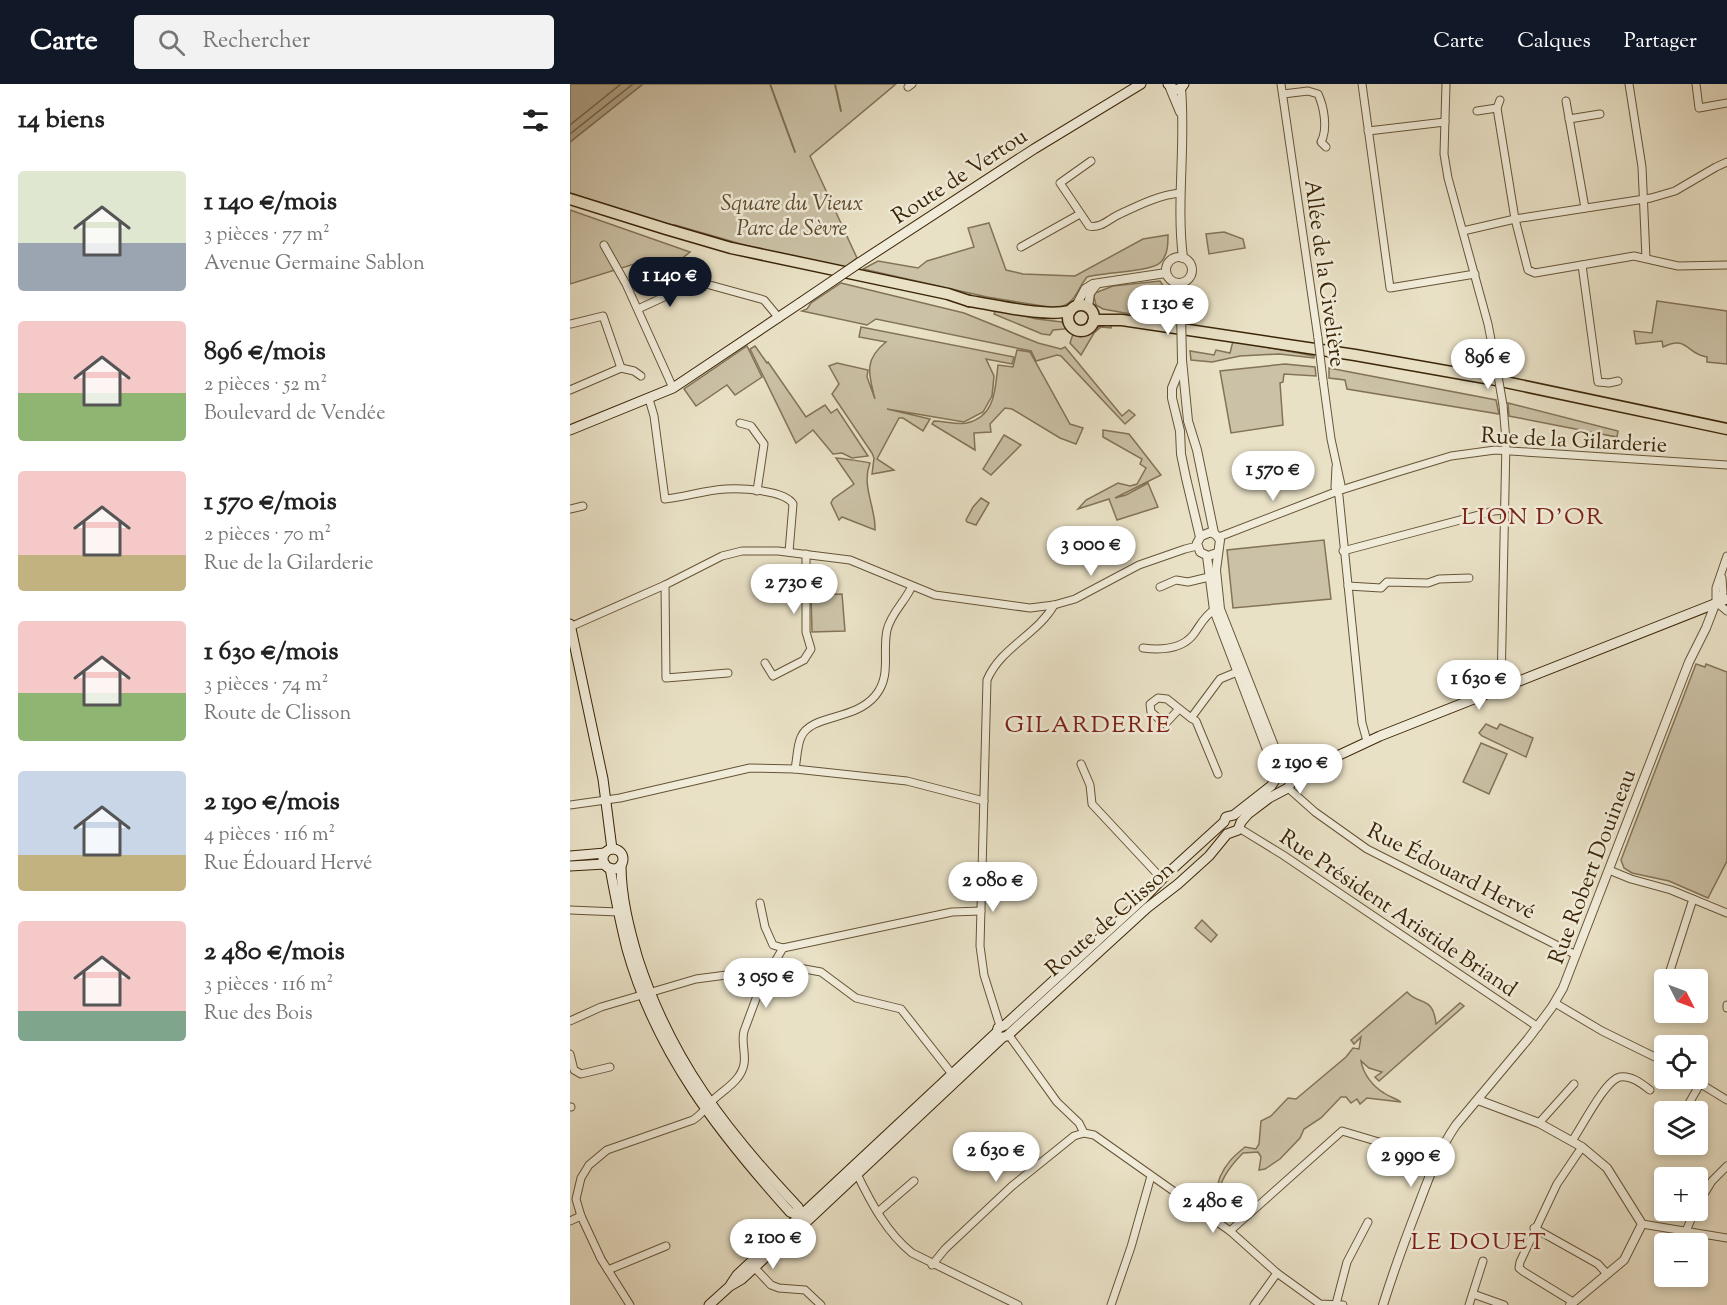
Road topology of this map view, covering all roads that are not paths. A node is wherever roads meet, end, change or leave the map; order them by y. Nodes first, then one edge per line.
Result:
1 (1281, 84) edge
2 (1362, 84) edge
3 (1446, 84) edge
4 (1629, 84) edge
5 (1696, 84) edge
6 (1136, 85) edge
7 (1172, 86) edge
8 (1282, 94) junction
9 (1500, 100) dead end
10 (1566, 101) dead end
11 (1727, 103) edge
12 (1497, 108) junction
13 (1477, 111) dead end
14 (1600, 114) dead end
15 (1569, 119) junction
16 (1445, 122) junction
17 (1368, 131) junction
18 (1326, 147) dead end
19 (1091, 161) dead end
20 (1727, 162) edge
21 (1180, 193) junction
22 (1643, 198) junction
23 (574, 204) edge
24 (1585, 208) junction
25 (1080, 213) junction
26 (1515, 219) junction
27 (1463, 231) junction
28 (604, 245) dead end
29 (1021, 246) dead end
30 (1179, 258) junction
31 (1646, 258) junction
32 (1582, 265) junction
33 (1727, 265) edge
34 (1166, 273) junction
35 (1474, 274) junction
36 (1098, 283) junction
37 (1180, 283) junction
38 (638, 309) junction
39 (1071, 313) junction
40 (1091, 314) junction
41 (779, 318) junction
42 (571, 324) edge
43 (1181, 363) junction
44 (621, 368) junction
45 (641, 376) dead end
46 (1618, 381) dead end
47 (673, 388) junction
48 (570, 390) edge
49 (649, 399) junction
50 (740, 423) dead end
51 (1727, 429) edge
52 (570, 430) edge
53 (1506, 452) junction
54 (1727, 465) edge
55 (758, 491) junction
56 (1338, 491) junction
57 (583, 506) dead end
58 (570, 509) edge
59 (1505, 510) junction
60 (1216, 535) junction
61 (1200, 537) junction
62 (1197, 546) junction
63 (1344, 551) junction
64 (789, 552) junction
65 (1217, 553) junction
66 (806, 554) junction
67 (1207, 556) junction
68 (1727, 556) edge
69 (1209, 577) junction
70 (1469, 578) dead end
71 (665, 585) junction
72 (912, 586) junction
73 (1348, 586) junction
74 (1160, 587) dead end
75 (1727, 598) edge
76 (1716, 602) junction
77 (1054, 605) junction
78 (1214, 610) junction
79 (1727, 611) edge
80 (570, 626) edge
81 (1143, 648) dead end
82 (765, 663) dead end
83 (1237, 672) junction
84 (728, 673) dead end
85 (1501, 688) junction
86 (1179, 709) dead end
87 (1191, 718) junction
88 (1367, 741) junction
89 (1081, 764) dead end
90 (795, 769) junction
91 (1218, 774) dead end
92 (1282, 781) junction
93 (605, 801) junction
94 (984, 801) junction
95 (570, 806) edge
96 (1237, 824) junction
97 (608, 851) junction
98 (570, 856) edge
99 (621, 865) junction
100 (570, 866) edge
101 (607, 866) junction
102 (1609, 870) junction
103 (1162, 879) junction
104 (1693, 898) junction
105 (760, 903) dead end
106 (570, 910) edge
107 (981, 911) junction
108 (618, 912) junction
109 (1727, 913) edge
110 (783, 948) junction
111 (1576, 955) junction
112 (773, 965) junction
113 (1670, 969) edge
114 (646, 994) junction
115 (1555, 1003) junction
116 (570, 1021) edge
117 (1538, 1027) junction
118 (1004, 1031) junction
119 (570, 1054) edge
120 (1654, 1057) edge
121 (610, 1067) dead end
122 (952, 1074) junction
123 (1574, 1084) dead end
124 (1708, 1089) edge
125 (1650, 1090) dead end
126 (1480, 1097) junction
127 (1727, 1100) edge
128 (708, 1107) junction
129 (1539, 1123) junction
130 (1084, 1132) junction
131 (1572, 1141) junction
132 (1582, 1147) junction
133 (1436, 1160) junction
134 (1727, 1166) edge
135 (854, 1171) junction
136 (1151, 1176) junction
137 (914, 1181) dead end
138 (1708, 1188) edge
139 (573, 1198) edge
140 (878, 1212) junction
141 (801, 1213) junction
142 (580, 1216) junction
143 (570, 1221) edge
144 (1690, 1221) edge
145 (1368, 1222) dead end
146 (1642, 1224) junction
147 (793, 1227) junction
148 (1534, 1228) junction
149 (1230, 1231) junction
150 (1686, 1231) junction
151 (1727, 1238) edge
152 (666, 1246) dead end
153 (1483, 1261) dead end
154 (932, 1264) junction
155 (755, 1268) junction
156 (608, 1270) junction
157 (1277, 1273) junction
158 (1607, 1274) junction
159 (730, 1286) junction
160 (1473, 1294) junction
161 (1571, 1303) edge
162 (630, 1305) edge
163 (709, 1305) edge
164 (821, 1305) edge
165 (1018, 1305) edge
166 (1110, 1305) edge
167 (1254, 1305) edge
168 (1319, 1305) edge
169 (1340, 1305) edge
170 (1383, 1305) edge
171 (1469, 1305) edge
172 (1504, 1305) edge

1 - 8 street, Allée de la Civelière
2 - 17 street
3 - 16 street
4 - 22 street
5 - 11 street
6 - 41 main road, Route de Vertou, bridge
7 - 21 street
8 - 18 street
8 - 56 street, Allée de la Civelière, bridge
9 - 12 street
10 - 15 street
12 - 13 street
12 - 26 street
14 - 15 street
15 - 24 street
16 - 17 street
16 - 27 street
17 - 35 street
19 - 25 street
20 - 22 street
21 - 25 street
21 - 30 street
22 - 24 street
22 - 31 street
23 - 39 main road
24 - 26 street
25 - 29 street
26 - 27 street
26 - 32 street
27 - 35 street
28 - 38 street
30 - 34 street
30 - 37 street
31 - 32 street
31 - 33 street
32 - 46 street
34 - 36 street
34 - 37 street
35 - 53 street, bridge
36 - 39 street
36 - 40 street
37 - 43 street, bridge
38 - 41 street
38 - 47 street
39 - 40 main road
39 - 40 main road
40 - 51 main road
41 - 47 main road, Route de Vertou
42 - 44 street
43 - 60 street
43 - 61 street
44 - 45 street
44 - 48 street
47 - 49 main road, Route de Vertou
49 - 52 main road, Route de Vertou
49 - 55 street
50 - 55 street
53 - 54 street, Rue de la Gilarderie
53 - 56 street, Rue de la Gilarderie
53 - 59 street
55 - 64 street
56 - 60 street, Rue de la Gilarderie
56 - 63 street, Allée de la Civelière
57 - 58 street
59 - 63 street
59 - 85 street
60 - 61 street
60 - 65 street
61 - 62 street
62 - 67 street
62 - 77 street
63 - 73 street, Allée de la Civelière
64 - 66 street
64 - 71 street
65 - 67 street
65 - 92 street
66 - 72 street
66 - 82 street
67 - 69 street
68 - 76 street
69 - 74 street
69 - 78 street
70 - 73 street
71 - 80 street
71 - 84 street
72 - 77 street
72 - 90 street
73 - 88 street, Allée de la Civelière
75 - 76 main road, Route de Clisson
76 - 79 street
76 - 85 main road, Route de Clisson
76 - 102 street, Rue Robert Douineau
77 - 94 street
78 - 81 street
78 - 83 street
80 - 93 main road
83 - 87 street
83 - 92 street
85 - 88 main road, Route de Clisson
86 - 87 street
87 - 91 street
88 - 92 main road, Route de Clisson
89 - 103 street
90 - 93 street
90 - 94 street
92 - 96 main road, Route de Clisson
92 - 111 street, Rue Édouard Hervé
93 - 95 street
93 - 97 main road
94 - 107 street
96 - 103 main road, Route de Clisson
96 - 117 street, Rue Président Aristide Briand
96 - 118 main road, Route de Clisson
97 - 98 main road
97 - 99 main road
97 - 101 main road
99 - 101 main road
99 - 114 main road
100 - 101 main road
101 - 108 main road
102 - 104 street
102 - 111 street, Rue Robert Douineau
103 - 118 main road, Route de Clisson
104 - 109 street
104 - 113 street
105 - 110 street
106 - 108 street
107 - 110 street
107 - 118 street
108 - 114 main road
110 - 112 street
111 - 115 street, Rue Robert Douineau
112 - 114 street
112 - 122 street
112 - 128 street
114 - 116 street
114 - 128 main road
115 - 117 street, Rue Robert Douineau
115 - 120 street
117 - 126 street, Rue Robert Douineau
118 - 122 main road, Route de Clisson
118 - 130 street
118 - 135 main road, Route de Clisson
119 - 121 street
122 - 135 main road, Route de Clisson
123 - 129 street
124 - 127 street
125 - 131 street
126 - 129 street
126 - 133 street, Rue Robert Douineau
128 - 139 street
128 - 141 main road
129 - 131 street
130 - 136 street
130 - 154 street
131 - 132 street
132 - 146 street
132 - 148 street
133 - 149 street
133 - 170 street, Rue Robert Douineau
134 - 138 street
135 - 140 street
135 - 141 main road, Route de Clisson
136 - 149 street
136 - 166 street
137 - 140 street
139 - 142 street
140 - 154 street
141 - 147 main road, Route de Clisson
142 - 143 street
142 - 156 street
144 - 150 street
145 - 169 street
146 - 150 street
146 - 158 street
147 - 155 main road, Route de Clisson
147 - 159 main road, Route de Clisson
148 - 158 street
148 - 161 street
149 - 157 street
150 - 151 street
152 - 156 street
153 - 160 street
154 - 165 street
155 - 159 main road, Route de Clisson
155 - 164 street
156 - 162 street
157 - 167 street
157 - 168 street
158 - 161 street
159 - 163 main road, Route de Clisson
160 - 171 street
160 - 172 street
168 - 169 street

